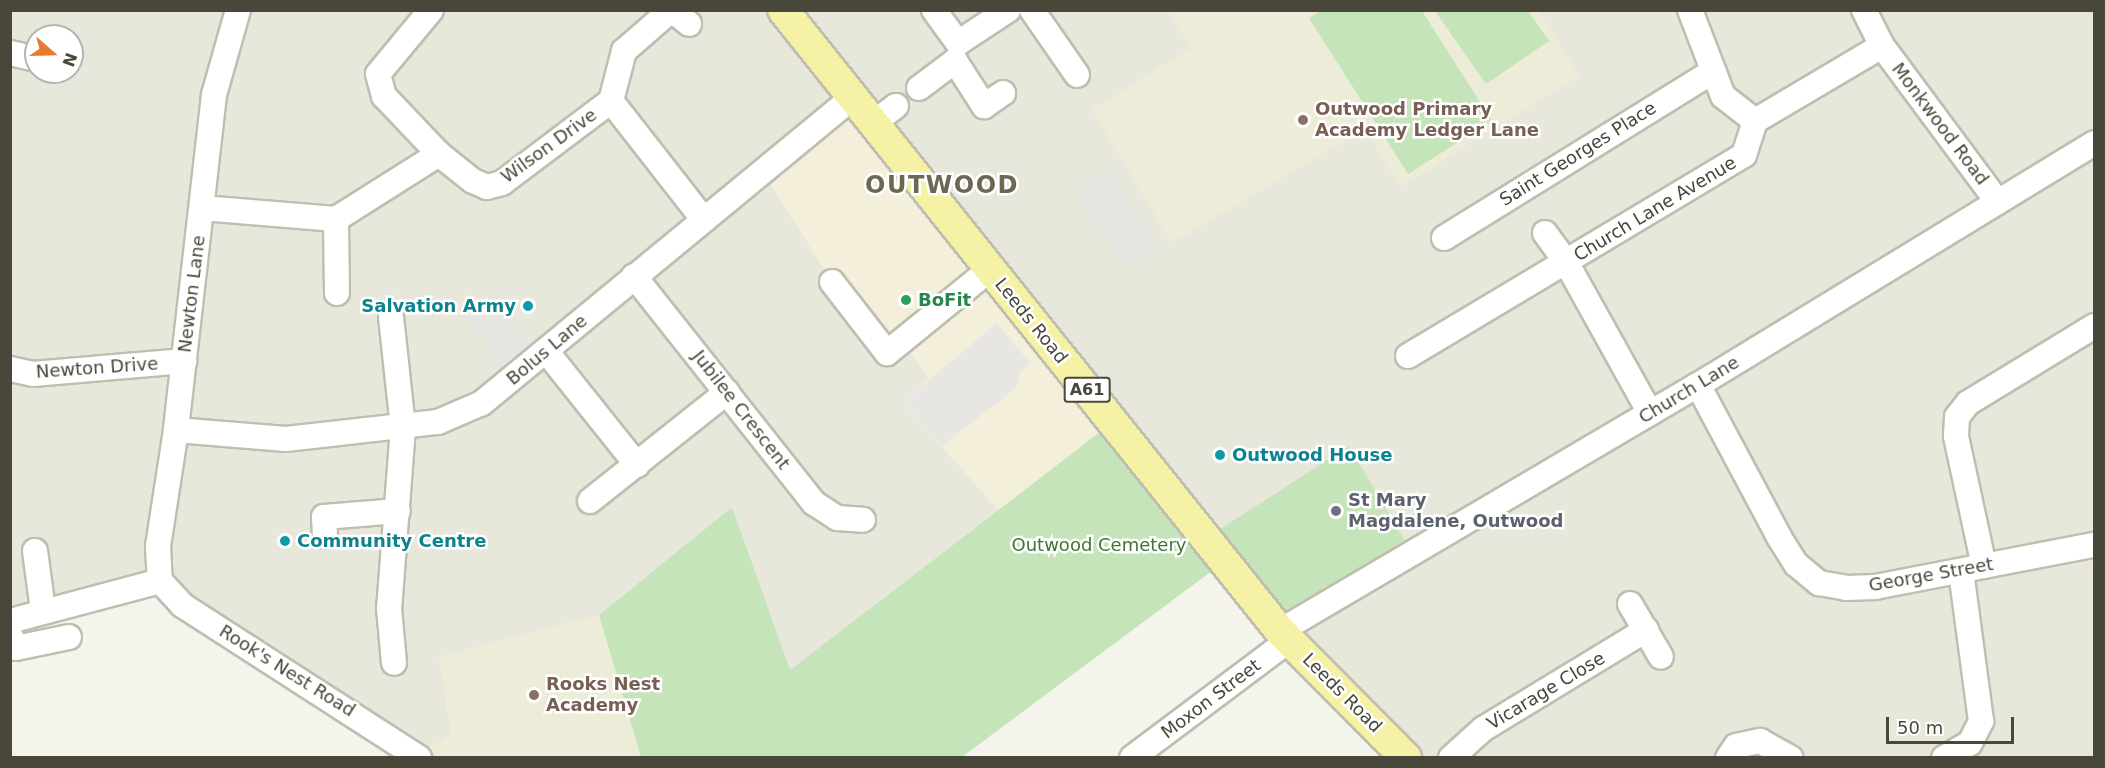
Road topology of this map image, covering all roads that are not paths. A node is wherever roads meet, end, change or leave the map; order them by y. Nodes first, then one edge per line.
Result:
1 (238, 10) edge
2 (431, 10) edge
3 (783, 10) edge
4 (934, 10) edge
5 (1008, 10) edge
6 (1032, 10) edge
7 (1690, 10) edge
8 (1864, 10) edge
9 (677, 15) edge
10 (1882, 46) junction
11 (1713, 71) junction
12 (1077, 75) dead end
13 (919, 88) dead end
14 (1003, 93) dead end
15 (852, 98) junction
16 (611, 101) junction
17 (896, 106) dead end
18 (1755, 121) junction
19 (872, 124) junction
20 (2094, 143) edge
21 (439, 154) junction
22 (1998, 202) junction
23 (202, 208) junction
24 (336, 219) junction
25 (704, 220) junction
26 (1545, 233) dead end
27 (1444, 238) dead end
28 (1566, 262) junction
29 (989, 270) junction
30 (634, 276) junction
31 (832, 282) dead end
32 (337, 293) dead end
33 (391, 317) dead end
34 (2094, 326) edge
35 (546, 351) junction
36 (1408, 356) dead end
37 (184, 361) junction
38 (10, 369) edge
39 (1698, 386) junction
40 (727, 392) junction
41 (1650, 413) junction
42 (403, 428) junction
43 (176, 430) junction
44 (637, 465) junction
45 (590, 501) dead end
46 (398, 511) junction
47 (863, 520) dead end
48 (326, 536) dead end
49 (2094, 545) edge
50 (35, 551) dead end
51 (1972, 568) junction
52 (160, 580) junction
53 (1630, 604) dead end
54 (43, 610) junction
55 (10, 621) edge
56 (1646, 630) junction
57 (10, 635) edge
58 (1285, 635) junction
59 (69, 637) dead end
60 (1661, 657) dead end
61 (394, 663) dead end
62 (418, 758) edge
63 (1132, 758) edge
64 (1406, 758) edge
65 (1451, 758) edge
66 (1728, 758) edge
67 (1791, 758) edge
68 (1944, 758) edge

1 - 23 street, Newton Lane
2 - 21 street, Wilson Drive
3 - 15 main road, Leeds Road / A61
4 - 5 street
6 - 12 street
7 - 11 street
8 - 10 street, Monkwood Road
9 - 16 street, Wilson Drive
10 - 18 street, Monkwood Road
10 - 22 street, Monkwood Road
11 - 18 street
11 - 27 street, Saint Georges Place
13 - 14 street
15 - 19 main road, Leeds Road / A61
15 - 25 street, Bolus Lane
16 - 21 street, Wilson Drive
16 - 25 street, Wilson Drive
17 - 19 street
18 - 28 street, Church Lane Avenue
19 - 29 main road, Leeds Road / A61
20 - 22 street, Church Lane
21 - 24 street
22 - 39 street, Church Lane
23 - 24 street
23 - 37 street, Newton Lane
24 - 32 street
25 - 30 street, Bolus Lane
26 - 28 street, Church Lane Avenue
28 - 36 street, Church Lane Avenue
28 - 41 street, Church Lane Avenue
29 - 31 street
29 - 58 main road, Leeds Road / A61
30 - 35 street, Bolus Lane
30 - 40 street, Jubilee Crescent
33 - 42 street
34 - 51 street
35 - 42 street, Bolus Lane
35 - 44 street
37 - 38 street, Newton Drive
37 - 43 street, Newton Lane
39 - 41 street, Church Lane
39 - 51 street, George Street
40 - 44 street
40 - 47 street, Jubilee Crescent
41 - 58 street, Church Lane
42 - 43 street, Bolus Lane
42 - 46 street
43 - 52 street, Newton Lane
44 - 45 street
46 - 48 street
46 - 61 street
49 - 51 street, George Street
50 - 54 street
51 - 68 street
52 - 54 street
52 - 62 street, Rook's Nest Road
53 - 56 street
54 - 55 street
56 - 60 street
56 - 65 street, Vicarage Close
57 - 59 street
58 - 63 street, Moxon Street
58 - 64 main road, Leeds Road / A61
66 - 67 street

